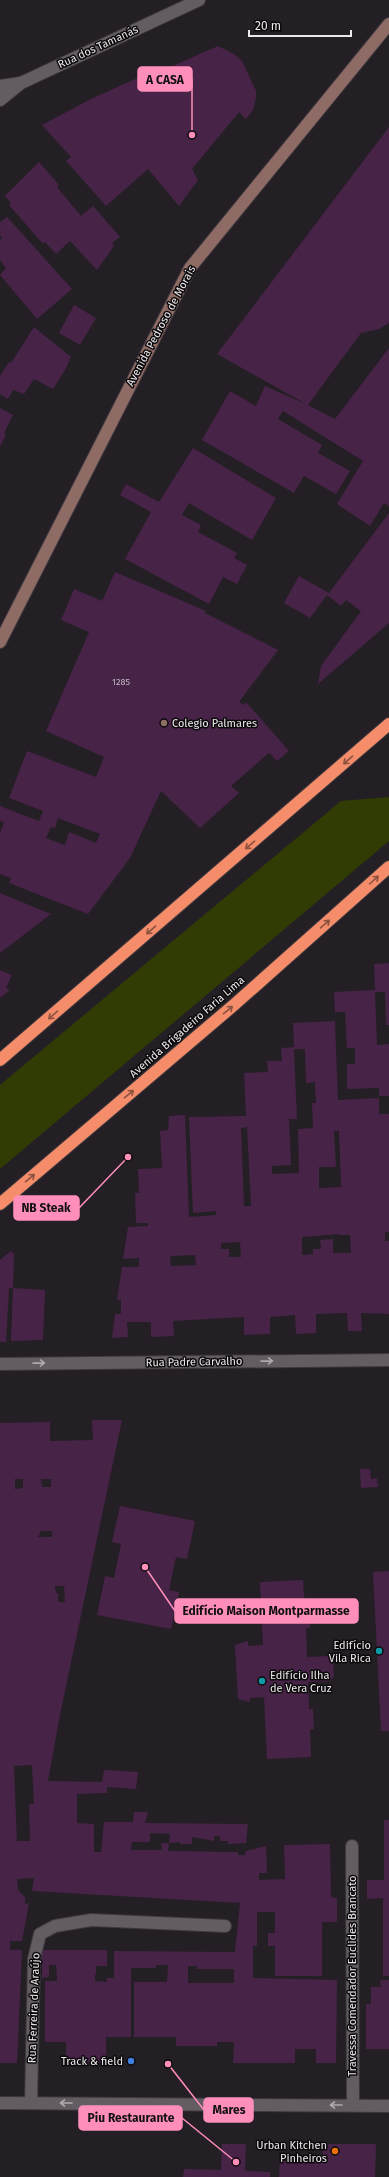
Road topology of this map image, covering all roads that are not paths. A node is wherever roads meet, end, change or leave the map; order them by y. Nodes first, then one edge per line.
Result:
1 (199, 0) edge
2 (389, 24) edge
3 (21, 83) junction
4 (0, 86) edge
5 (0, 100) edge
6 (0, 642) edge
7 (389, 724) edge
8 (383, 735) edge
9 (389, 867) edge
10 (0, 1060) edge
11 (0, 1204) edge
12 (389, 1360) edge
13 (0, 1364) edge
14 (352, 1846) dead end
15 (225, 1926) dead end
16 (0, 2103) edge
17 (31, 2103) junction
18 (353, 2105) junction
19 (389, 2106) edge

1 - 3 street, Rua dos Tamanás
2 - 6 main road, Avenida Pedroso de Morais
3 - 4 street
3 - 5 street, Rua dos Tamanás
7 - 8 highway
8 -> 10 highway
11 -> 9 highway, Avenida Brigadeiro Faria Lima
13 -> 12 street, Rua Padre Carvalho
14 - 18 street, Travessa Comendador Euclides Brancato
15 - 17 street, Rua Ferreira de Araújo
16 - 17 street
18 -> 17 street
18 - 19 street

